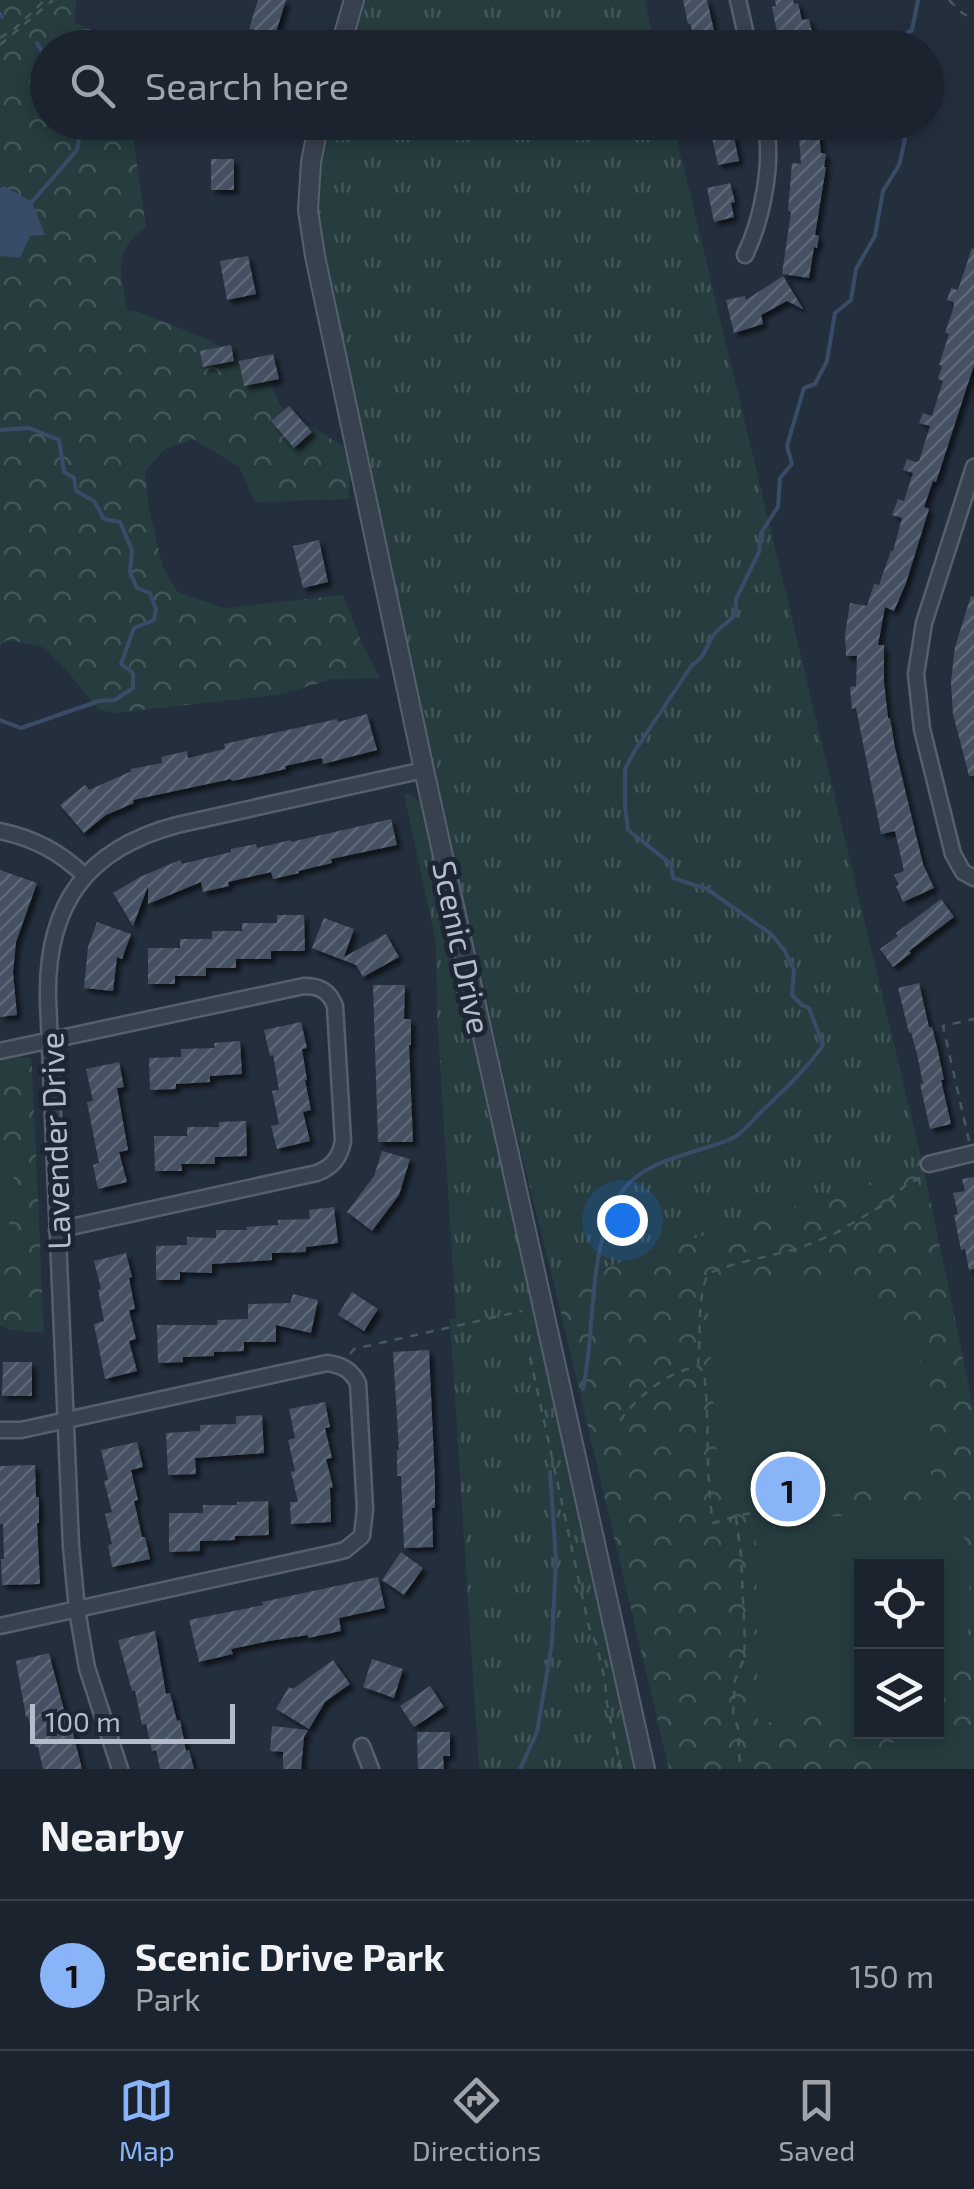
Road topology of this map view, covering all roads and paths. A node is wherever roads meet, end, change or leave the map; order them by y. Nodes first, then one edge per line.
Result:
1 (46, 0) edge
2 (53, 0) edge
3 (354, 0) edge
4 (738, 0) edge
5 (949, 0) edge
6 (974, 18) edge
7 (345, 30) edge
8 (745, 30) edge
9 (15, 31) junction
10 (0, 38) edge
11 (0, 45) edge
12 (315, 140) edge
13 (767, 140) edge
14 (745, 255) dead end
15 (974, 466) edge
16 (424, 770) junction
17 (0, 831) edge
18 (84, 876) junction
19 (974, 878) edge
20 (974, 1019) edge
21 (50, 1041) junction
22 (0, 1051) edge
23 (972, 1148) edge
24 (929, 1164) joint
25 (58, 1230) junction
26 (522, 1311) dead end
27 (348, 1357) dead end
28 (530, 1357) dead end
29 (698, 1366) junction
30 (66, 1420) junction
31 (620, 1422) dead end
32 (0, 1430) edge
33 (818, 1511) dead end
34 (736, 1516) junction
35 (76, 1610) junction
36 (0, 1626) edge
37 (362, 1746) dead end
38 (120, 1769) edge
39 (371, 1769) edge
40 (621, 1769) edge
41 (646, 1769) edge
42 (740, 1769) edge

1 - 9 path
2 - 9 path
3 - 7 street
4 - 8 street
5 - 6 path
9 - 10 path
9 - 11 path
12 - 16 street, Scenic Drive
13 - 14 street
15 - 19 street
16 - 18 street, Lavender Drive
16 - 41 street, Scenic Drive
17 - 18 street
18 - 21 street, Lavender Drive
20 - 23 path
21 - 22 street
21 - 25 street, Lavender Drive
21 - 25 street
23 - 24 street
24 - 29 path
25 - 30 street, Lavender Drive
26 - 27 path
28 - 40 path
29 - 31 path
29 - 34 path
30 - 32 street
30 - 35 street, Lavender Drive
30 - 35 street
33 - 34 path
34 - 42 path
35 - 36 street
35 - 38 street, Lavender Drive
37 - 39 street

